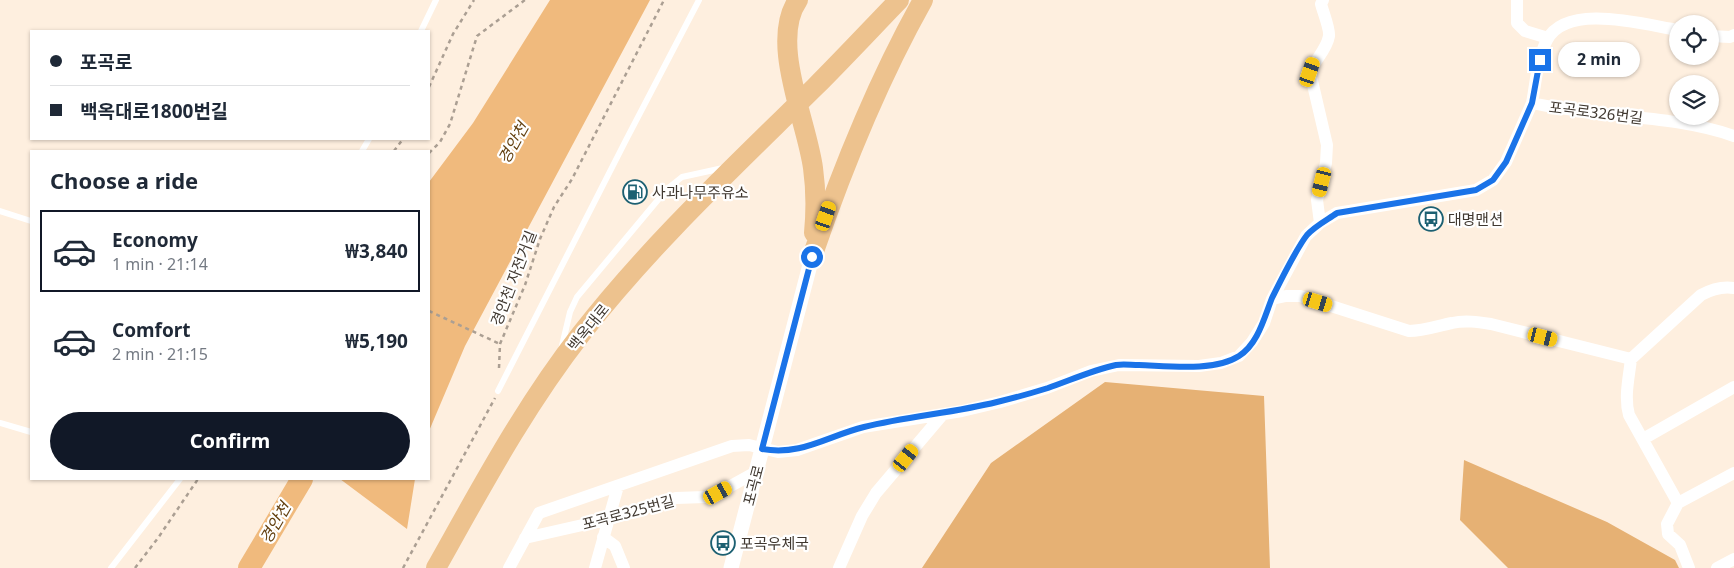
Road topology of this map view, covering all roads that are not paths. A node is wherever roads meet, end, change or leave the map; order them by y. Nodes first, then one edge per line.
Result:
1 (436, 0) edge
2 (699, 0) edge
3 (798, 0) edge
4 (899, 0) edge
5 (923, 0) edge
6 (1322, 0) edge
7 (1518, 0) edge
8 (1669, 29) edge
9 (421, 30) edge
10 (1734, 35) edge
11 (1719, 36) edge
12 (1548, 38) junction
13 (1532, 103) junction
14 (1734, 136) edge
15 (734, 165) junction
16 (0, 212) edge
17 (30, 221) edge
18 (1320, 224) junction
19 (812, 257) junction
20 (1734, 288) edge
21 (1272, 299) junction
22 (1631, 359) junction
23 (557, 366) junction
24 (1734, 387) edge
25 (498, 391) road end
26 (943, 414) junction
27 (0, 423) edge
28 (30, 432) edge
29 (1643, 439) junction
30 (762, 449) junction
31 (756, 472) junction
32 (1734, 472) edge
33 (179, 480) edge
34 (618, 486) junction
35 (1678, 503) junction
36 (609, 519) junction
37 (603, 537) junction
38 (525, 538) junction
39 (1734, 559) edge
40 (112, 568) edge
41 (436, 568) edge
42 (509, 568) edge
43 (595, 568) edge
44 (624, 568) edge
45 (731, 568) edge
46 (839, 568) edge
47 (1689, 568) edge
48 (1718, 568) edge

1 - 9 lane
2 - 25 lane
3 - 19 main road
4 - 15 main road, 백옥대로
5 - 19 main road
6 - 18 street
7 - 12 street
8 - 12 street
10 - 11 street
12 - 13 street
13 - 14 street, 포곡로326번길
13 - 18 street, 포곡로326번길
15 - 23 main road, 백옥대로
15 - 23 lane
16 - 17 lane
18 - 21 street, 포곡로326번길
19 - 30 street, 포곡로
20 - 22 street
21 - 22 street
21 - 26 street, 포곡로326번길
22 - 29 street
23 - 41 main road, 백옥대로
24 - 29 street
26 - 30 street, 포곡로326번길
26 - 46 street
27 - 28 lane
29 - 35 street
30 - 31 street, 포곡로
30 - 34 street, 포곡로326번길
31 - 36 street, 포곡로325번길
31 - 45 street, 포곡로
32 - 35 street
33 - 40 lane
34 - 36 street
34 - 38 street, 포곡로326번길
35 - 47 street
36 - 37 street
36 - 38 street, 포곡로325번길
37 - 43 street
37 - 44 street
38 - 42 street, 포곡로326번길
39 - 48 street

